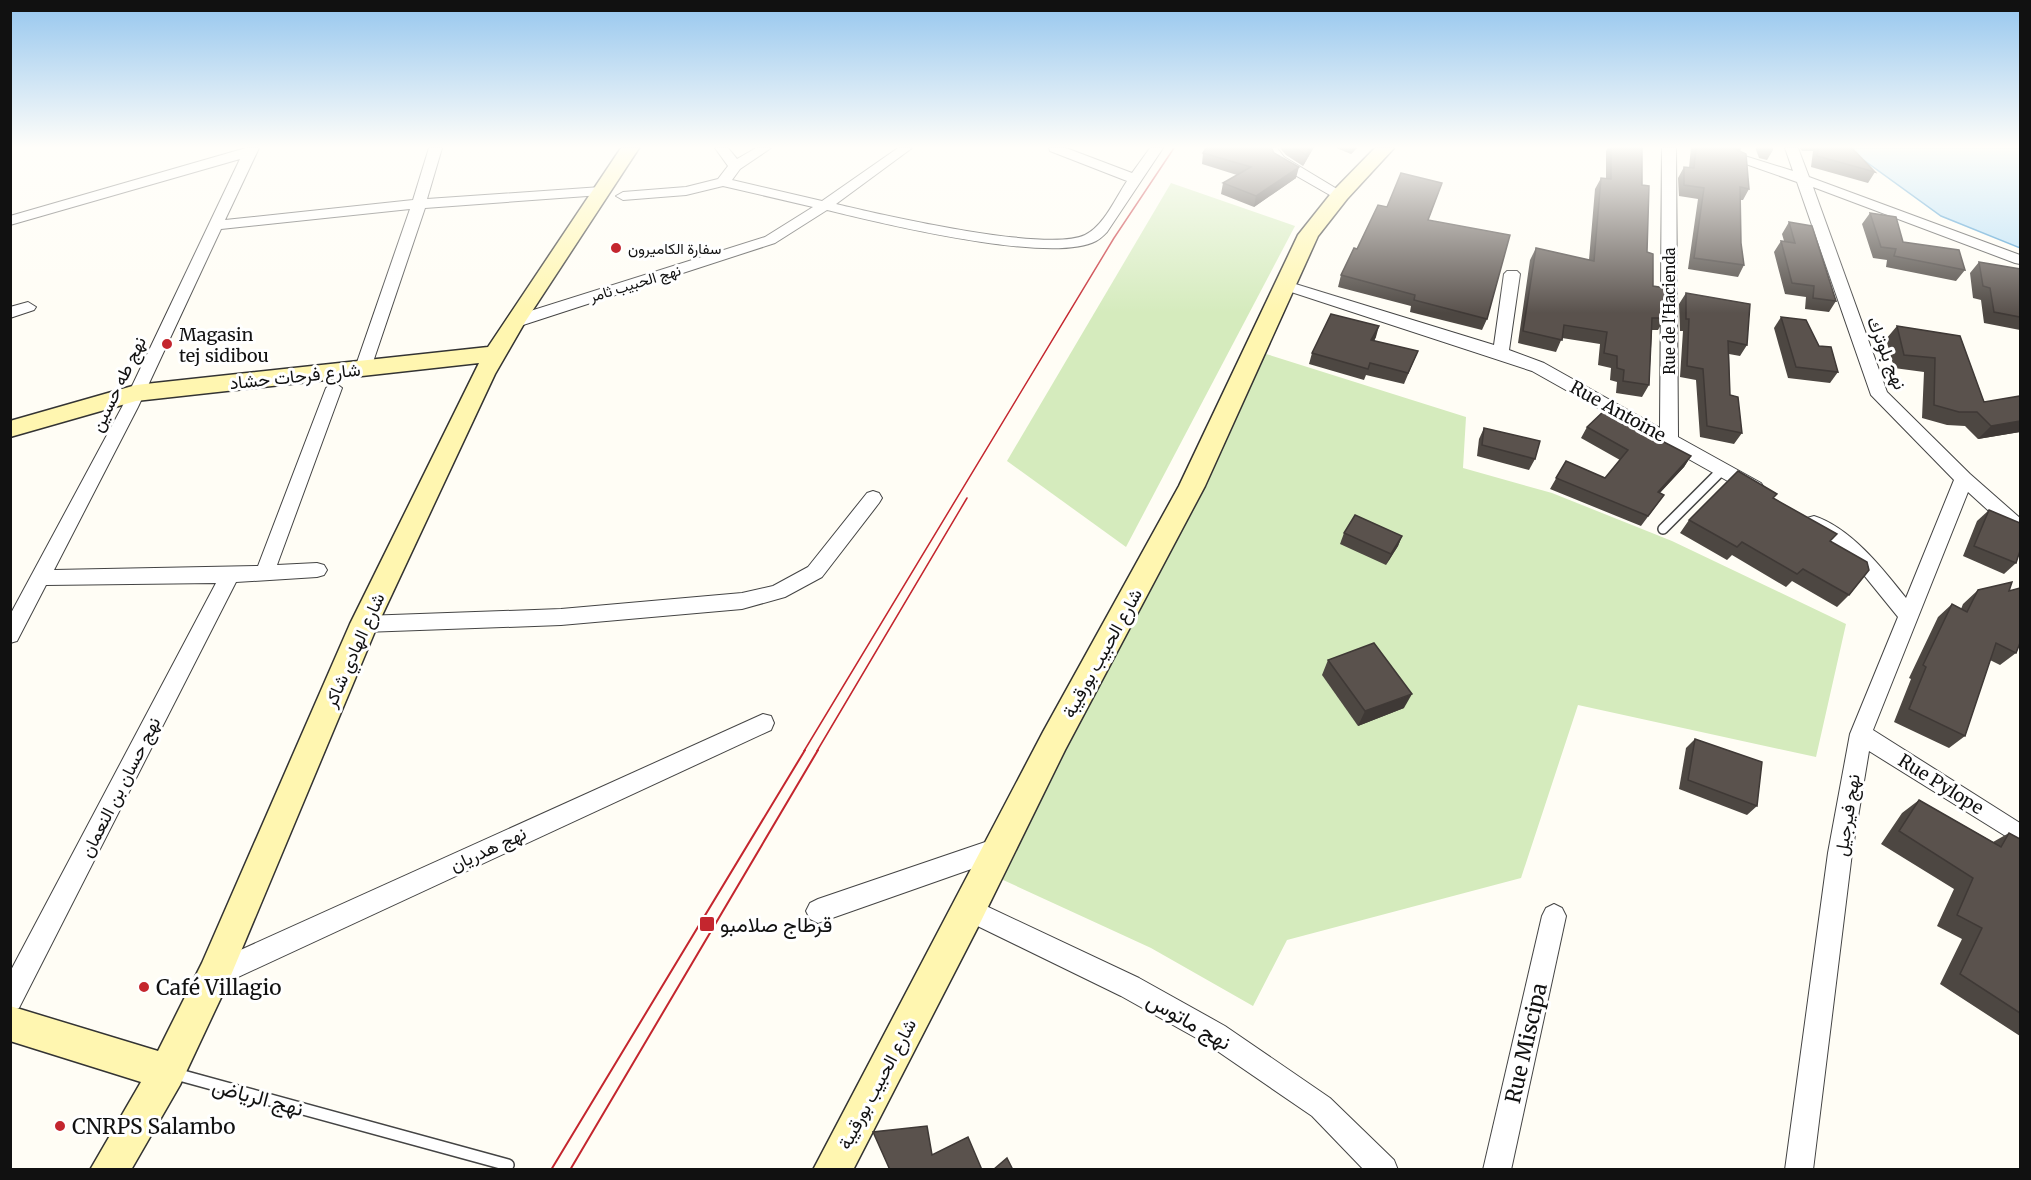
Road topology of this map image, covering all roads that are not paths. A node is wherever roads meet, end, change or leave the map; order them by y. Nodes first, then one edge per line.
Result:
1 (71, 203) edge
2 (227, 203) edge
3 (435, 203) edge
4 (604, 203) edge
5 (812, 203) edge
6 (828, 203) edge
7 (1118, 203) edge
8 (1334, 203) edge
9 (1669, 203) edge
10 (1811, 203) edge
11 (1873, 203) edge
12 (419, 204) junction
13 (824, 206) junction
14 (10, 221) edge
15 (217, 225) junction
16 (2020, 260) edge
17 (1512, 274) dead end
18 (1284, 285) junction
19 (28, 307) dead end
20 (10, 313) edge
21 (514, 322) junction
22 (1501, 353) junction
23 (490, 364) junction
24 (363, 368) junction
25 (334, 388) junction
26 (133, 400) junction
27 (10, 429) edge
28 (1669, 439) junction
29 (1723, 469) junction
30 (1964, 479) junction
31 (1770, 497) edge
32 (873, 498) dead end
33 (1799, 514) edge
34 (2020, 528) edge
35 (1663, 529) dead end
36 (317, 570) dead end
37 (265, 572) junction
38 (230, 575) junction
39 (40, 578) junction
40 (1908, 615) junction
41 (364, 624) junction
42 (10, 635) edge
43 (763, 723) dead end
44 (1861, 734) junction
45 (2020, 835) edge
46 (997, 849) junction
47 (969, 910) junction
48 (818, 911) dead end
49 (1554, 916) dead end
50 (214, 975) junction
51 (10, 999) edge
52 (10, 1023) edge
53 (167, 1072) junction
54 (508, 1165) dead end
55 (839, 1166) edge
56 (109, 1170) edge
57 (1384, 1170) edge
58 (1497, 1170) edge
59 (1799, 1170) edge

1 - 14 street
2 - 15 street, نهج طه حسين
3 - 12 street
4 - 21 street, شارع الهادي شاكر
5 - 13 street
6 - 13 street, نهج الحبيب ثامر
7 - 13 street
8 - 18 street, شارع الحبيب بورقيبة
9 - 28 street, Rue de l'Hacienda
10 - 30 street, نهج بلوترك
11 - 16 street
12 - 15 street
12 - 24 street
13 - 21 street, نهج الحبيب ثامر
15 - 26 street, نهج طه حسين
17 - 22 street
18 - 22 street, Rue Antoine
18 - 46 street, شارع الحبيب بورقيبة
19 - 20 street
21 - 23 street, شارع الهادي شاكر
22 - 28 street, Rue Antoine
23 - 24 street, شارع فرحات حشاد
23 - 25 street, شارع فرحات حشاد
23 - 41 street, شارع الهادي شاكر
24 - 26 street, شارع فرحات حشاد
25 - 26 street, شارع فرحات حشاد
25 - 37 street
26 - 27 street, شارع فرحات حشاد
26 - 39 street, نهج طه حسين
28 - 29 street, Rue Antoine
29 - 31 street, Rue Antoine
29 - 35 lane
30 - 34 street, نهج بلوترك
30 - 40 street, نهج فيرجيل
32 - 41 street
33 - 40 street
36 - 37 street
37 - 38 street
38 - 39 street
38 - 51 street, نهج حسان بن النعمان
39 - 42 street, نهج طه حسين
40 - 44 street, نهج فيرجيل
41 - 50 street, شارع الهادي شاكر
43 - 50 street, نهج هدريان
44 - 45 street, Rue Pylope
44 - 59 street, نهج فيرجيل
46 - 47 street, شارع الحبيب بورقيبة
46 - 48 street
47 - 55 street, شارع الحبيب بورقيبة
47 - 57 street, نهج ماتوس
49 - 58 street, Rue Miscipa
50 - 53 street, شارع الهادي شاكر
52 - 53 street, نهج الرياض
53 - 54 lane, نهج الرياض
53 - 56 street, شارع الهادي شاكر

